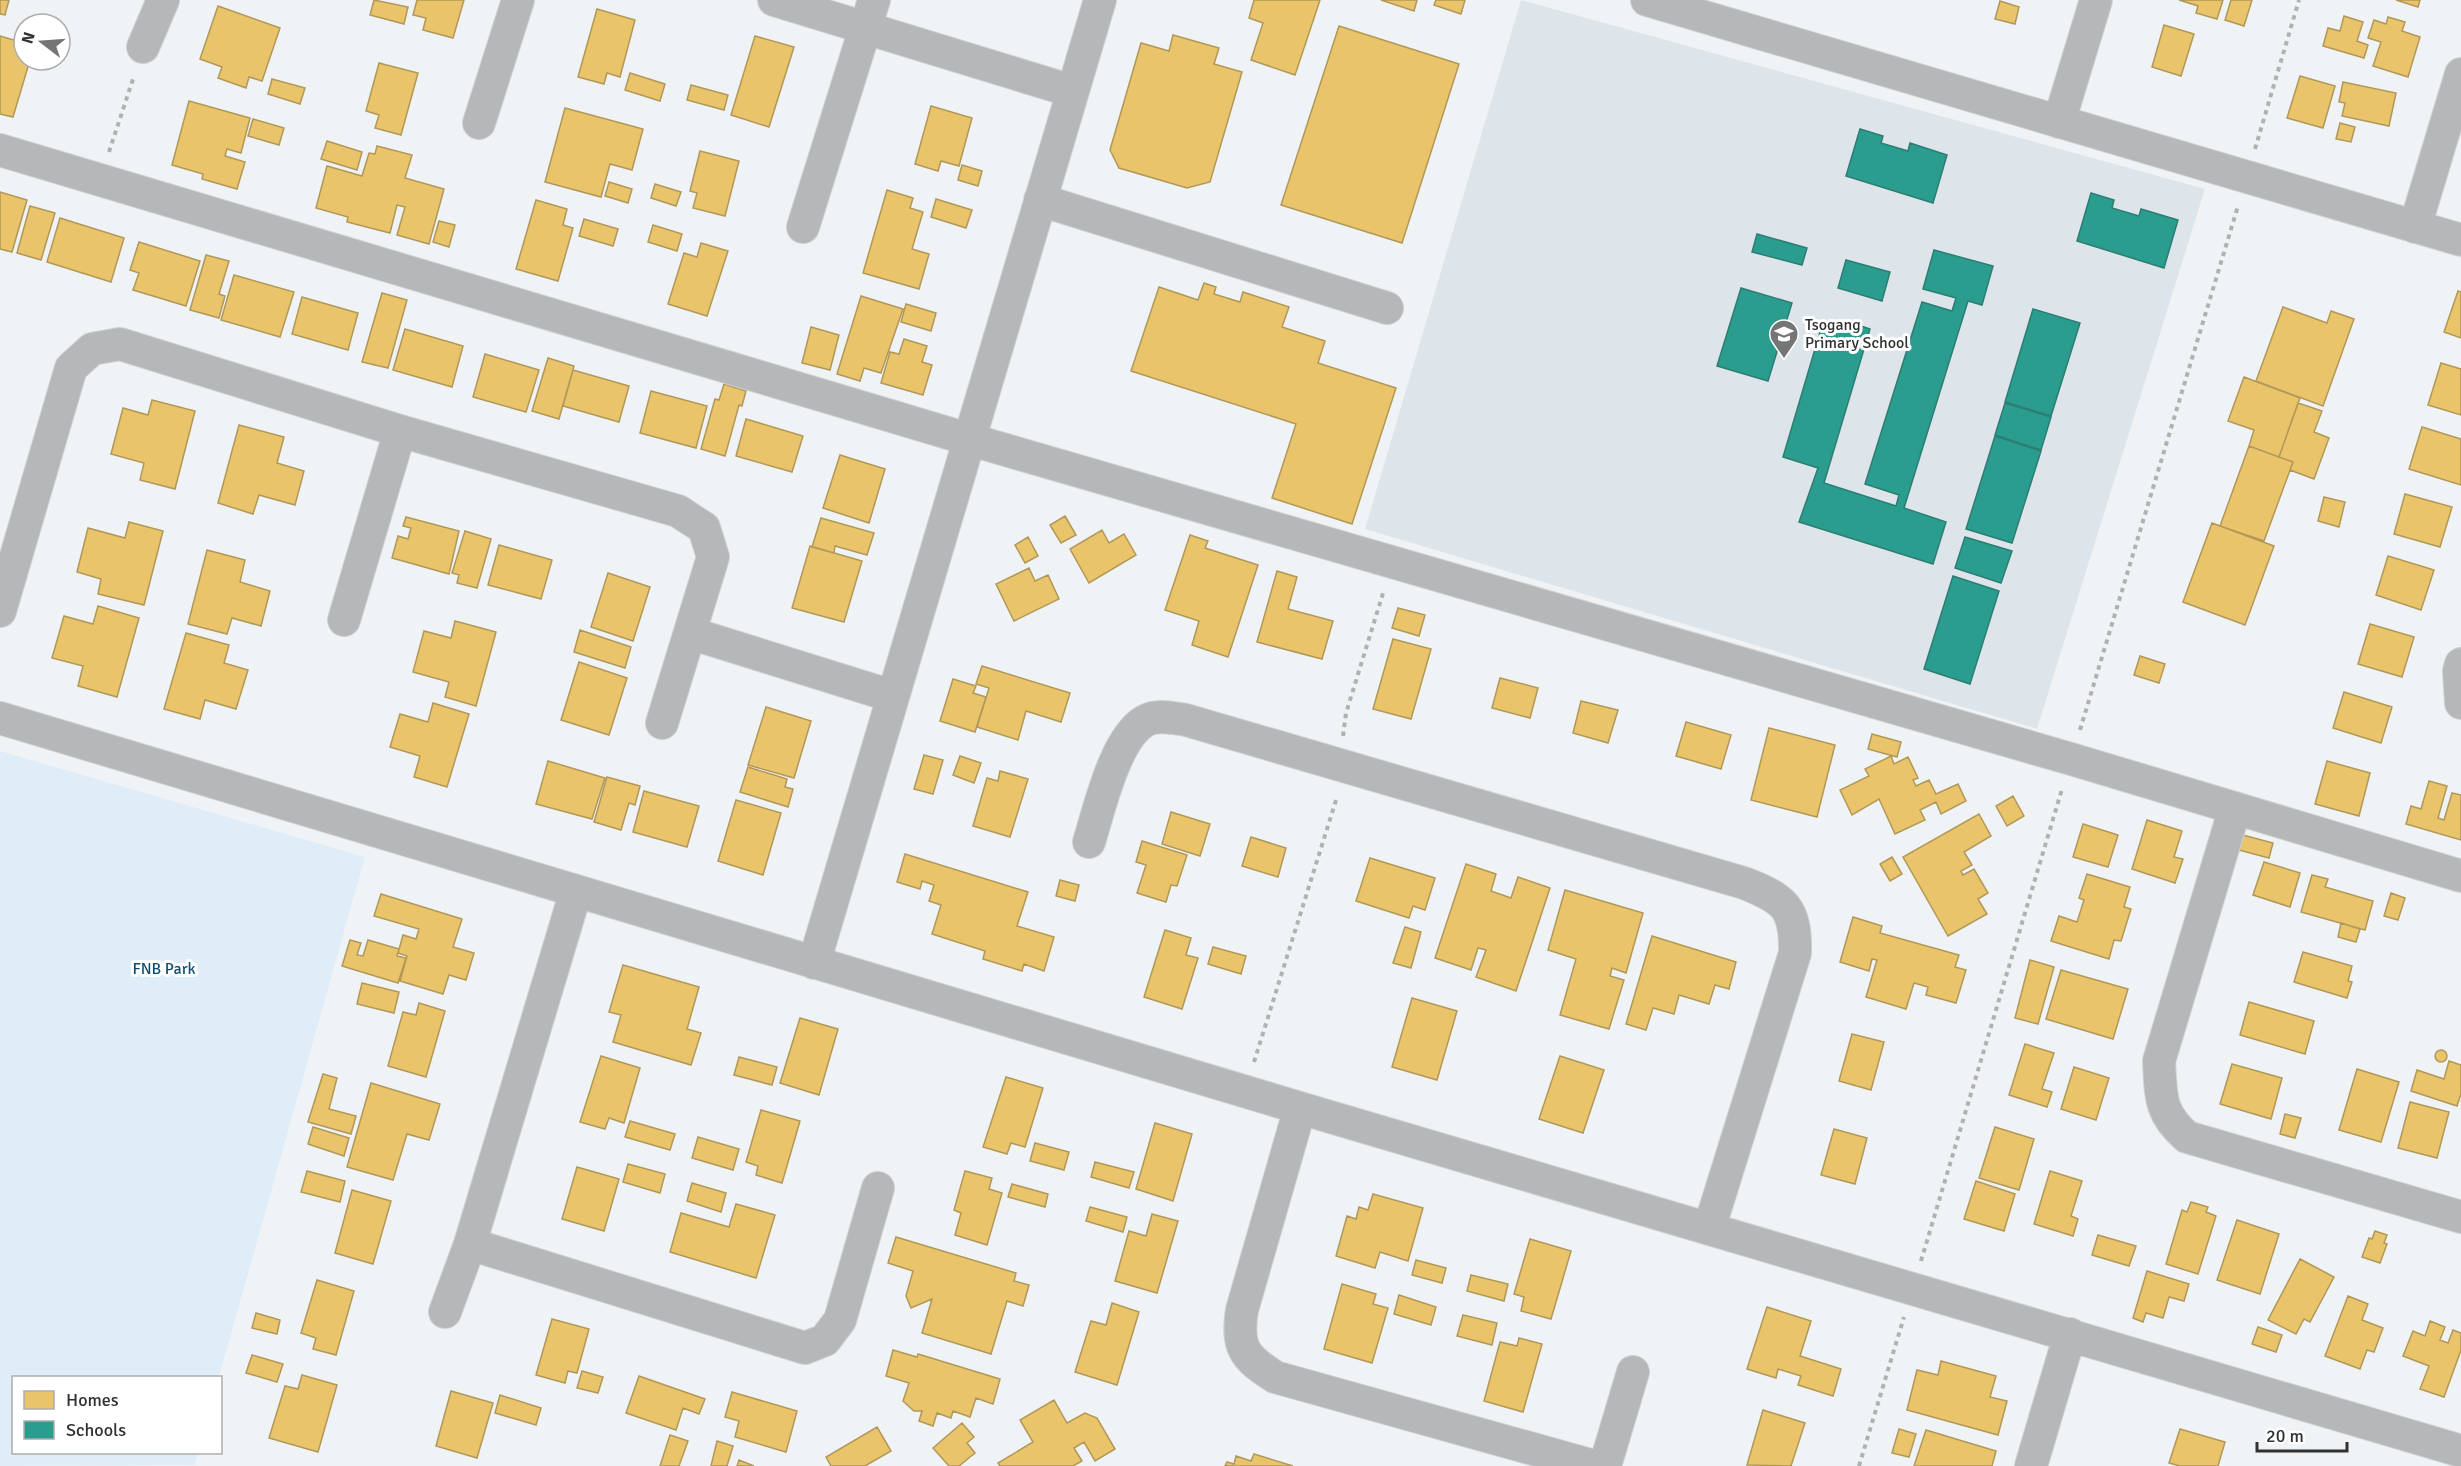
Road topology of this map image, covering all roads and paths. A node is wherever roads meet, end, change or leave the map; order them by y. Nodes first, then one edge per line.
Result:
1 (163, 0) edge
2 (518, 0) edge
3 (774, 0) edge
4 (1100, 0) edge
5 (1647, 0) edge
6 (2096, 0) edge
7 (2299, 0) edge
8 (870, 13) edge
9 (143, 47) joint
10 (2461, 74) edge
11 (1072, 91) junction
12 (2059, 122) junction
13 (479, 123) dead end
14 (0, 150) edge
15 (2247, 177) junction
16 (100, 182) junction
17 (1040, 200) junction
18 (803, 227) dead end
19 (2415, 227) junction
20 (2461, 240) edge
21 (1387, 308) dead end
22 (400, 431) junction
23 (968, 440) junction
24 (1393, 562) junction
25 (0, 611) edge
26 (344, 620) dead end
27 (690, 633) junction
28 (2461, 664) edge
29 (892, 696) junction
30 (2461, 704) edge
31 (0, 718) edge
32 (662, 723) dead end
33 (1341, 765) junction
34 (2235, 808) junction
35 (1089, 842) dead end
36 (2461, 876) edge
37 (576, 891) junction
38 (814, 963) junction
39 (1245, 1091) junction
40 (1300, 1108) junction
41 (878, 1188) dead end
42 (2461, 1217) edge
43 (1709, 1228) junction
44 (470, 1244) junction
45 (1913, 1288) junction
46 (446, 1312) dead end
47 (2070, 1334) junction
48 (1633, 1372) dead end
49 (2461, 1450) edge
50 (1593, 1466) edge
51 (1605, 1466) edge
52 (1859, 1466) edge
53 (2031, 1466) edge

1 - 9 street
2 - 13 street
3 - 8 street
4 - 11 street
5 - 12 street
6 - 12 street
7 - 15 path
8 - 11 street
8 - 18 street
9 - 16 path
10 - 19 street
11 - 17 street
12 - 15 street
14 - 16 street
15 - 19 street
16 - 23 street
17 - 21 street
17 - 23 street
19 - 20 street
22 - 25 street
22 - 26 street
22 - 27 street
23 - 24 street
23 - 29 street
24 - 33 path
24 - 34 street
27 - 29 street
27 - 32 street
28 - 30 street
29 - 38 street
31 - 37 street
33 - 35 street
33 - 39 path
33 - 43 street
34 - 36 street
34 - 42 street
37 - 38 street
37 - 44 street
38 - 39 street
39 - 40 street
40 - 43 street
40 - 50 street
41 - 44 street
43 - 45 street
44 - 46 street
45 - 47 street
45 - 52 path
47 - 49 street
47 - 53 street
48 - 51 street

